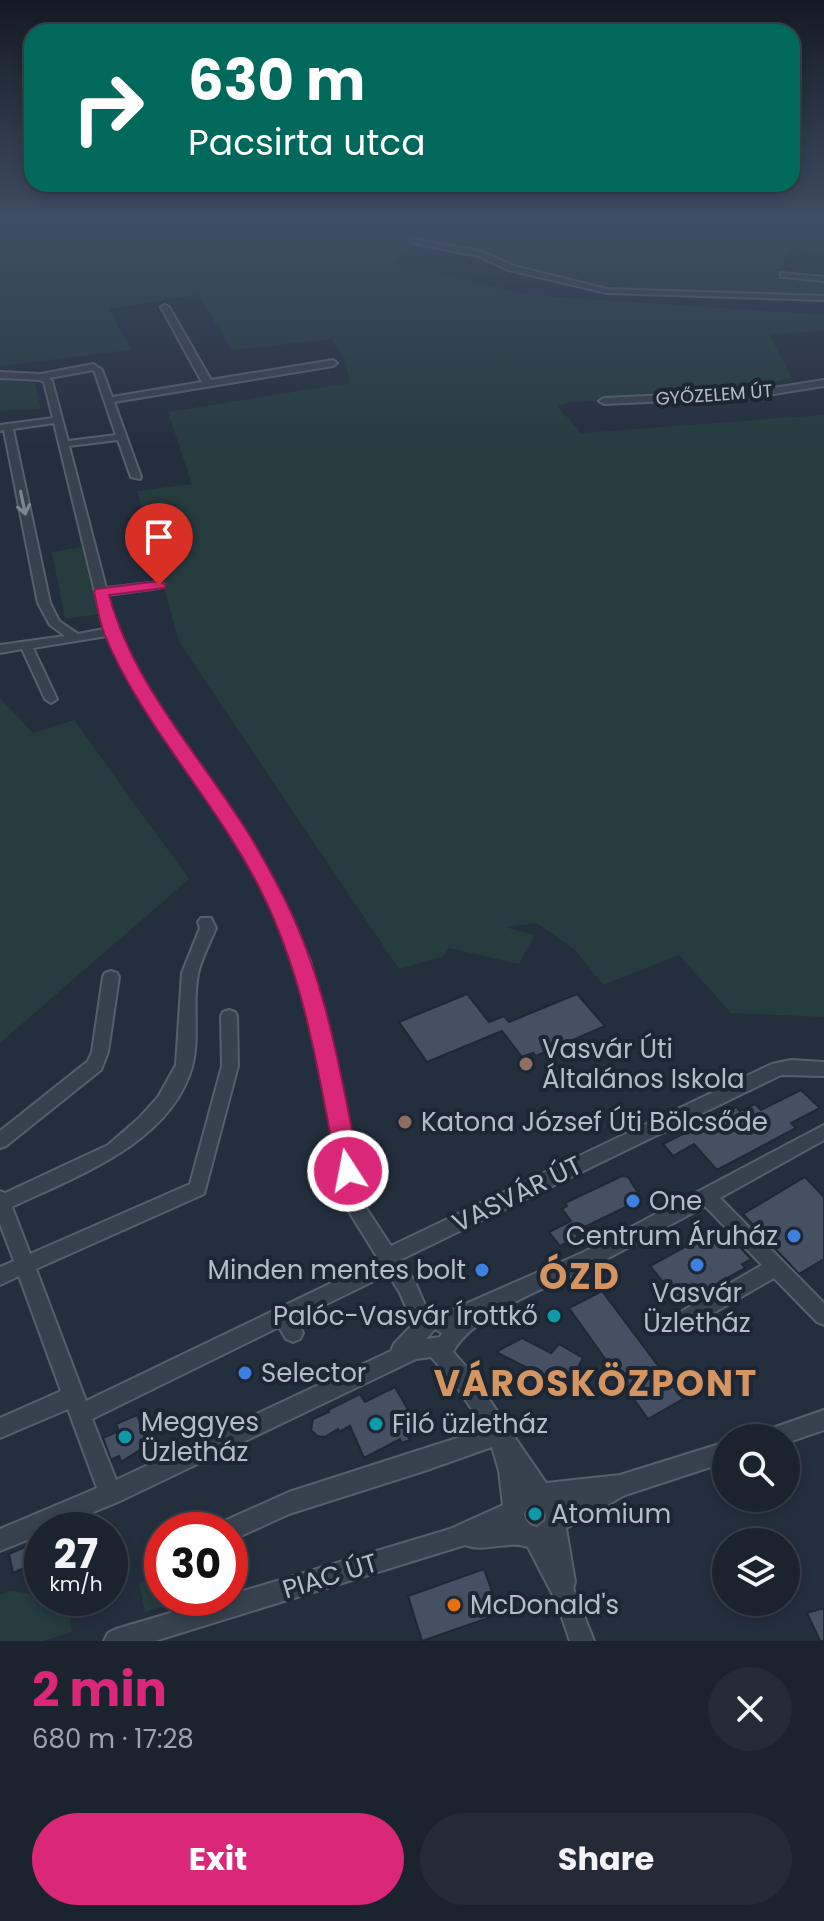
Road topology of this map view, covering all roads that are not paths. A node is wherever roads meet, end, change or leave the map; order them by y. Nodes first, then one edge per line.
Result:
1 (718, 295) edge
2 (824, 298) edge
3 (165, 307) dead end
4 (333, 363) dead end
5 (0, 375) edge
6 (41, 377) junction
7 (207, 382) junction
8 (824, 383) edge
9 (108, 400) junction
10 (604, 401) dead end
11 (57, 420) junction
12 (4, 427) edge
13 (121, 437) junction
14 (64, 444) junction
15 (136, 477) dead end
16 (159, 585) dead end
17 (101, 592) junction
18 (111, 632) junction
19 (75, 637) junction
20 (26, 645) junction
21 (0, 649) edge
22 (51, 699) dead end
23 (206, 922) dead end
24 (111, 977) dead end
25 (229, 1016) dead end
26 (824, 1069) edge
27 (824, 1132) edge
28 (0, 1141) edge
29 (706, 1195) junction
30 (1, 1201) edge
31 (389, 1260) junction
32 (24, 1265) junction
33 (776, 1267) junction
34 (0, 1276) edge
35 (824, 1316) edge
36 (679, 1323) dead end
37 (438, 1333) junction
38 (76, 1406) junction
39 (821, 1422) edge
40 (0, 1428) edge
41 (800, 1429) edge
42 (498, 1434) junction
43 (712, 1456) edge
44 (620, 1486) junction
45 (110, 1494) junction
46 (544, 1495) junction
47 (513, 1509) junction
48 (248, 1522) edge
49 (543, 1530) junction
50 (0, 1540) edge
51 (452, 1540) junction
52 (248, 1596) edge
53 (188, 1616) edge
54 (116, 1641) edge
55 (582, 1641) edge

1 - 2 street
3 - 7 street
4 - 7 street
5 - 6 street
6 - 9 street
6 - 11 street
7 - 9 street
8 - 10 street, GYŐZELEM ÚT
9 - 13 street
11 - 12 street
11 - 14 street
12 -> 19 street
13 - 14 street
13 - 15 street
14 - 17 street
16 - 17 street
17 - 18 street
18 - 19 street
18 - 31 street
19 - 20 street
20 - 21 street
20 - 22 street
23 - 30 street
24 - 28 street
25 - 32 street
26 - 31 street, VASVÁR ÚT
27 - 29 street
29 - 33 street
29 - 37 street
30 - 32 street
31 - 37 street
31 - 38 street, VASVÁR ÚT
32 - 34 street
32 - 38 street
33 - 35 street
33 - 36 street
37 - 42 street
37 - 45 street
38 - 40 street, VASVÁR ÚT
38 - 45 street
39 - 41 street
42 - 46 street
42 - 47 street
42 - 48 street
43 - 44 street
44 - 46 street
44 - 49 street
45 - 50 street
46 - 47 street
46 - 49 street
47 - 49 street
47 - 51 street
49 - 51 street
49 - 55 street
51 - 52 street, PIAC ÚT
53 - 54 street, PIAC ÚT

